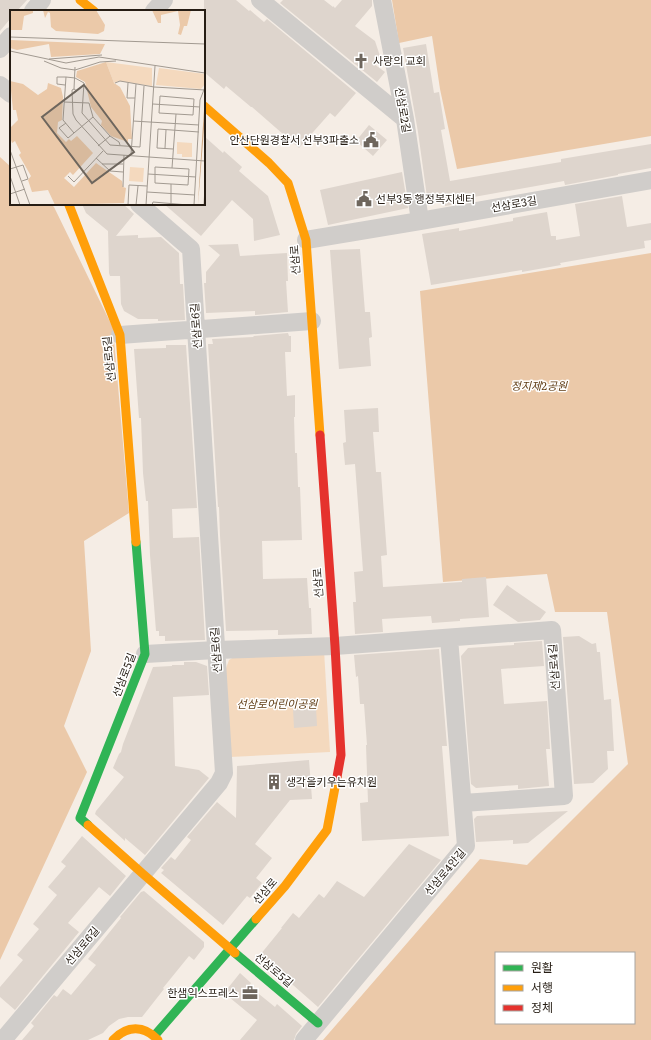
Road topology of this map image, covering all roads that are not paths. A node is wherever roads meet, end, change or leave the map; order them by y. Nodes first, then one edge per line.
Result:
1 (42, 0) edge
2 (80, 0) edge
3 (164, 0) edge
4 (260, 0) edge
5 (382, 0) edge
6 (34, 10) edge
7 (93, 10) edge
8 (155, 10) edge
9 (10, 37) edge
10 (0, 48) edge
11 (0, 85) edge
12 (10, 93) edge
13 (205, 107) edge
14 (406, 119) junction
15 (651, 180) edge
16 (69, 205) edge
17 (140, 205) edge
18 (420, 221) junction
19 (306, 240) junction
20 (312, 321) junction
21 (196, 329) junction
22 (120, 335) junction
23 (449, 638) junction
24 (335, 646) junction
25 (216, 650) junction
26 (145, 654) junction
27 (463, 803) junction
28 (143, 874) junction
29 (231, 949) junction
30 (318, 1023) junction
31 (157, 1038) edge
32 (3, 1040) edge
33 (113, 1040) edge
34 (304, 1040) edge

1 - 6 street
2 - 7 street
3 - 8 street
4 - 14 street
5 - 14 street, 선삼로2길
9 - 10 street
11 - 12 street
13 - 19 street, 선삼로
14 - 18 street, 선삼로2길
15 - 18 street, 선삼로3길
16 - 22 street, 선삼로5길
17 - 21 street, 선삼로6길
18 - 19 street, 선삼로3길
19 - 20 street, 선삼로
20 - 21 street
20 - 24 street, 선삼로
21 - 22 street
21 - 25 street, 선삼로6길
22 - 26 street, 선삼로5길
23 - 24 street, 선삼로4길
23 - 27 street, 선삼로4안길
23 - 27 street, 선삼로4길
24 - 25 street, 선삼로4길
24 - 29 street, 선삼로
25 - 26 street, 선삼로4길
25 - 28 street, 선삼로6길
26 - 28 street, 선삼로5길
27 - 30 street, 선삼로4안길
28 - 29 street, 선삼로5길
28 - 32 street, 선삼로6길
29 - 30 street, 선삼로5길
29 - 31 street, 선삼로
30 - 34 street, 선삼로4안길
31 - 33 street, 선삼로

